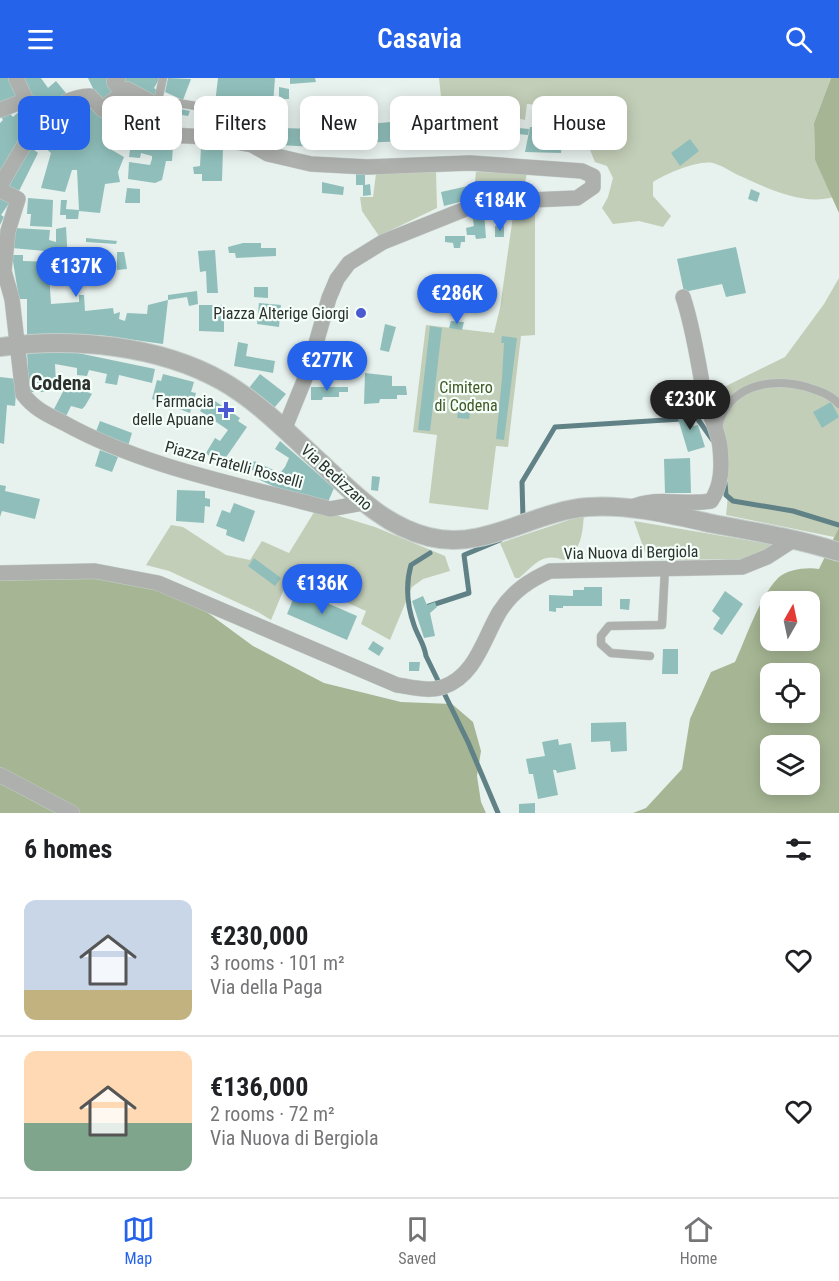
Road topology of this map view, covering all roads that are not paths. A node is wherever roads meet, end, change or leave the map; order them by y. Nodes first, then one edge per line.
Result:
1 (16, 78) edge
2 (118, 78) edge
3 (163, 78) edge
4 (122, 93) junction
5 (24, 96) edge
6 (90, 96) edge
7 (118, 96) edge
8 (141, 96) edge
9 (159, 96) edge
10 (18, 103) edge
11 (102, 109) edge
12 (0, 110) edge
13 (182, 136) edge
14 (23, 150) edge
15 (0, 186) edge
16 (0, 190) edge
17 (683, 297) dead end
18 (22, 344) junction
19 (0, 347) edge
20 (839, 404) edge
21 (284, 430) junction
22 (717, 434) junction
23 (363, 503) junction
24 (630, 508) junction
25 (795, 538) junction
26 (839, 552) edge
27 (665, 568) junction
28 (0, 573) edge
29 (650, 656) dead end
30 (0, 776) edge
31 (72, 813) edge

1 - 5 street
2 - 4 street
3 - 9 lane
4 - 7 street
4 - 8 street
6 - 11 street
10 - 12 street
13 - 21 street
14 - 15 street
16 - 18 street, Piazza Fratelli Rosselli
17 - 22 street
18 - 19 street, Via Bedizzano
18 - 21 street, Via Bedizzano
18 - 23 street, Piazza Fratelli Rosselli
20 - 22 lane
21 - 23 street, Via Bedizzano
22 - 24 street
23 - 24 street, Via Bedizzano
24 - 25 street, Via Bedizzano
25 - 26 street, Via Bedizzano
25 - 27 street, Via Nuova di Bergiola
27 - 28 street, Via Nuova di Bergiola
27 - 29 lane
30 - 31 street

